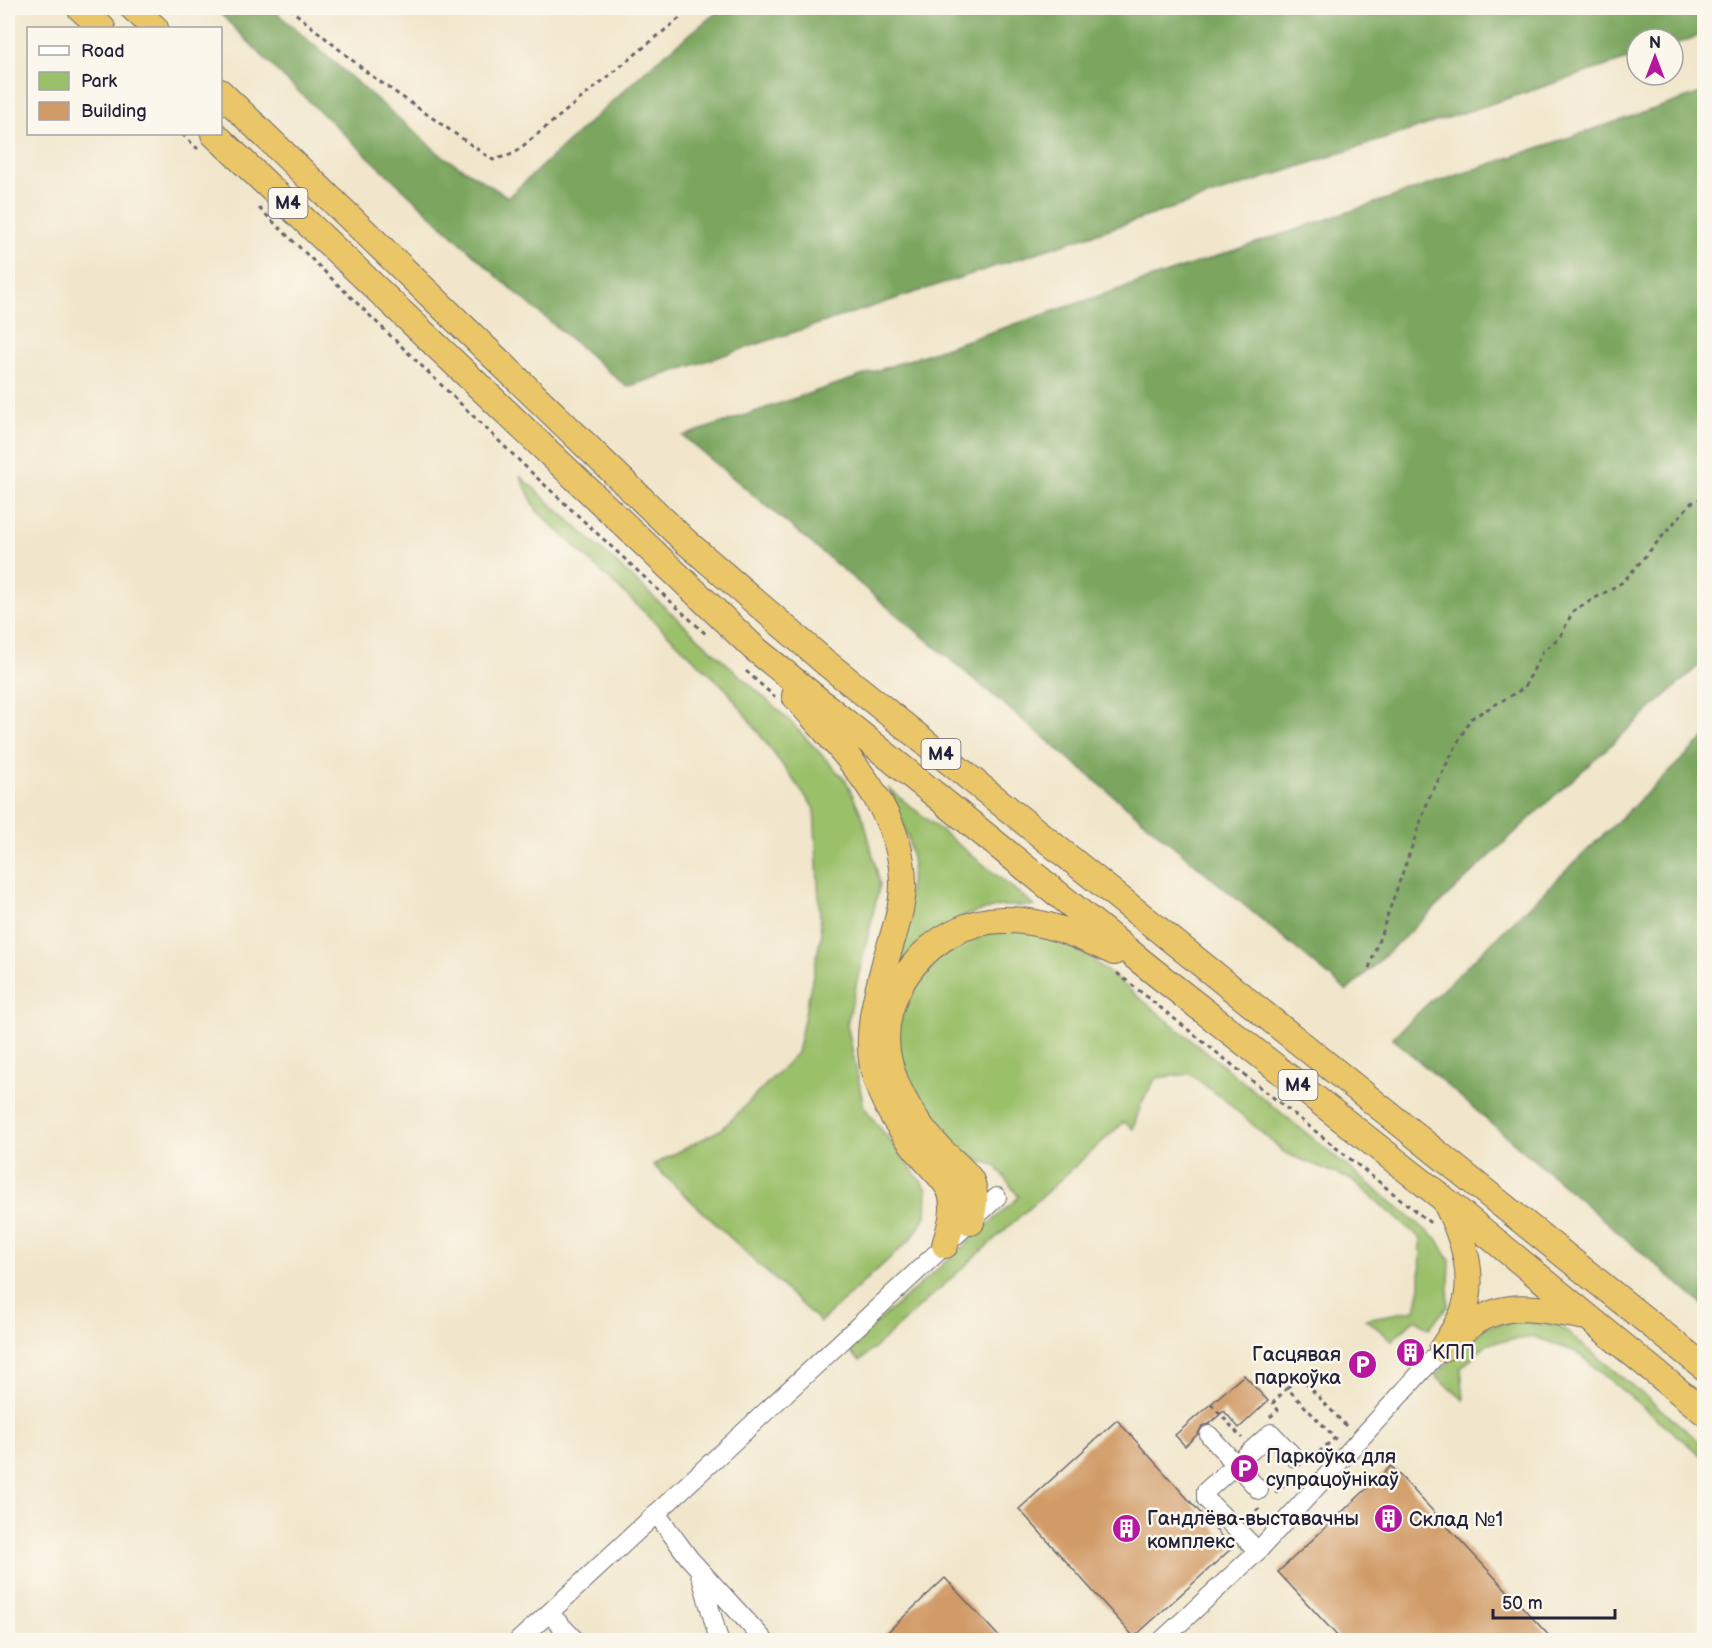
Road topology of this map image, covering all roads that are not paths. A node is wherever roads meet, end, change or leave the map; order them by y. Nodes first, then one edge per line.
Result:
1 (80, 8) edge
2 (133, 8) edge
3 (101, 27) edge
4 (154, 27) edge
5 (222, 94) edge
6 (207, 142) edge
7 (749, 657) junction
8 (1153, 971) junction
9 (997, 1197) dead end
10 (1444, 1199) junction
11 (970, 1222) junction
12 (945, 1245) junction
13 (1588, 1317) junction
14 (1442, 1349) junction
15 (1704, 1367) edge
16 (1704, 1412) edge
17 (1209, 1435) dead end
18 (1295, 1458) dead end
19 (1235, 1464) junction
20 (1259, 1490) dead end
21 (656, 1513) junction
22 (1258, 1551) junction
23 (698, 1568) junction
24 (549, 1613) junction
25 (519, 1641) edge
26 (574, 1641) edge
27 (718, 1641) edge
28 (764, 1641) edge
29 (1162, 1641) edge

1 - 3 highway
2 - 4 highway
5 - 15 highway, М4
6 - 7 highway, М4
7 - 8 highway, М4
7 - 12 highway
8 - 10 highway, М4
8 - 11 highway
9 - 11 lane
10 - 13 highway, М4
10 - 14 highway
11 - 12 lane
12 - 21 lane
13 - 14 highway
13 - 16 highway, М4
14 - 22 lane
17 - 19 lane
18 - 19 lane
19 - 20 lane
19 - 22 lane
21 - 23 lane
21 - 24 lane
22 - 29 lane
23 - 27 lane
23 - 28 lane
24 - 25 lane
24 - 26 lane

